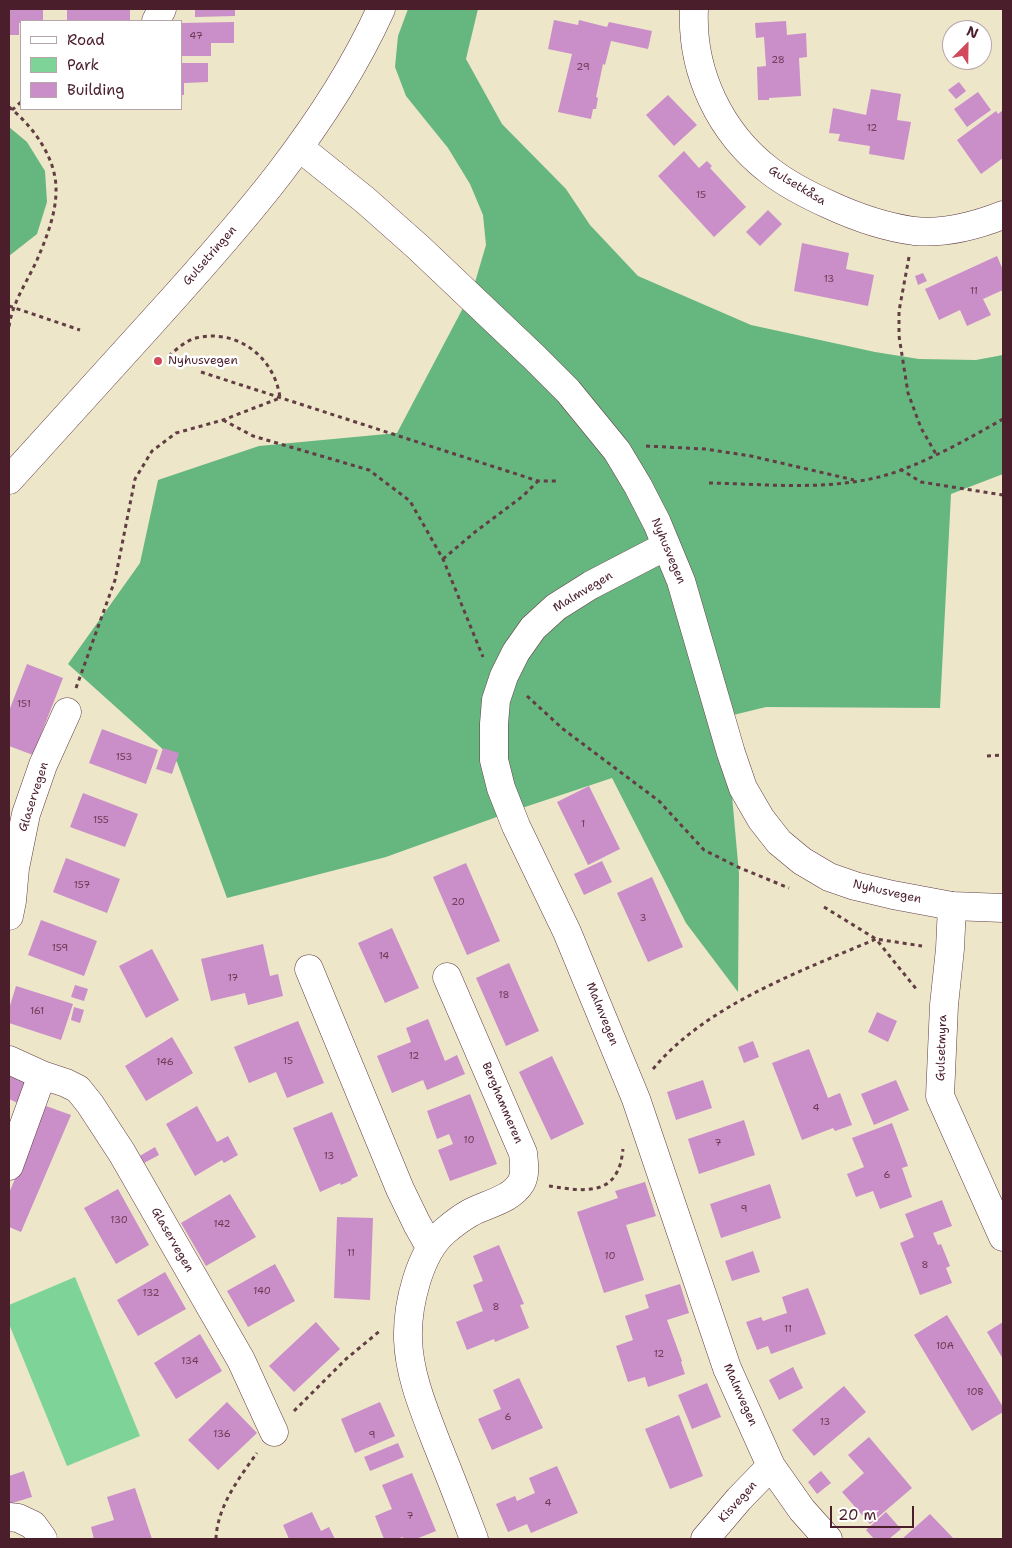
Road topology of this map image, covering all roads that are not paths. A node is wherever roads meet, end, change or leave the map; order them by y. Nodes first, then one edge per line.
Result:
1 (381, 9) edge
2 (694, 9) edge
3 (299, 147) junction
4 (1003, 215) edge
5 (9, 480) edge
6 (666, 546) junction
7 (67, 712) road end
8 (952, 906) junction
9 (1003, 908) edge
10 (9, 916) edge
11 (309, 969) dead end
12 (447, 977) dead end
13 (9, 1060) edge
14 (42, 1075) junction
15 (9, 1166) edge
16 (1003, 1237) edge
17 (430, 1247) junction
18 (274, 1432) road end
19 (771, 1466) junction
20 (9, 1517) edge
21 (43, 1539) edge
22 (474, 1539) edge
23 (705, 1539) edge
24 (828, 1539) edge

1 - 3 street, Gulsetringen
2 - 4 street, Gulsetkåsa
3 - 5 street, Gulsetringen
3 - 6 street, Nyhusvegen
6 - 8 street, Nyhusvegen
6 - 19 street, Malmvegen
7 - 10 street, Glaservegen
8 - 9 street, Nyhusvegen
8 - 16 street, Gulsetmyra
11 - 17 street
12 - 17 street, Berghammeren
13 - 14 street, Glaservegen
14 - 15 street
14 - 18 street, Glaservegen
17 - 22 street
19 - 23 street, Kisvegen
19 - 24 street, Malmvegen
20 - 21 street

